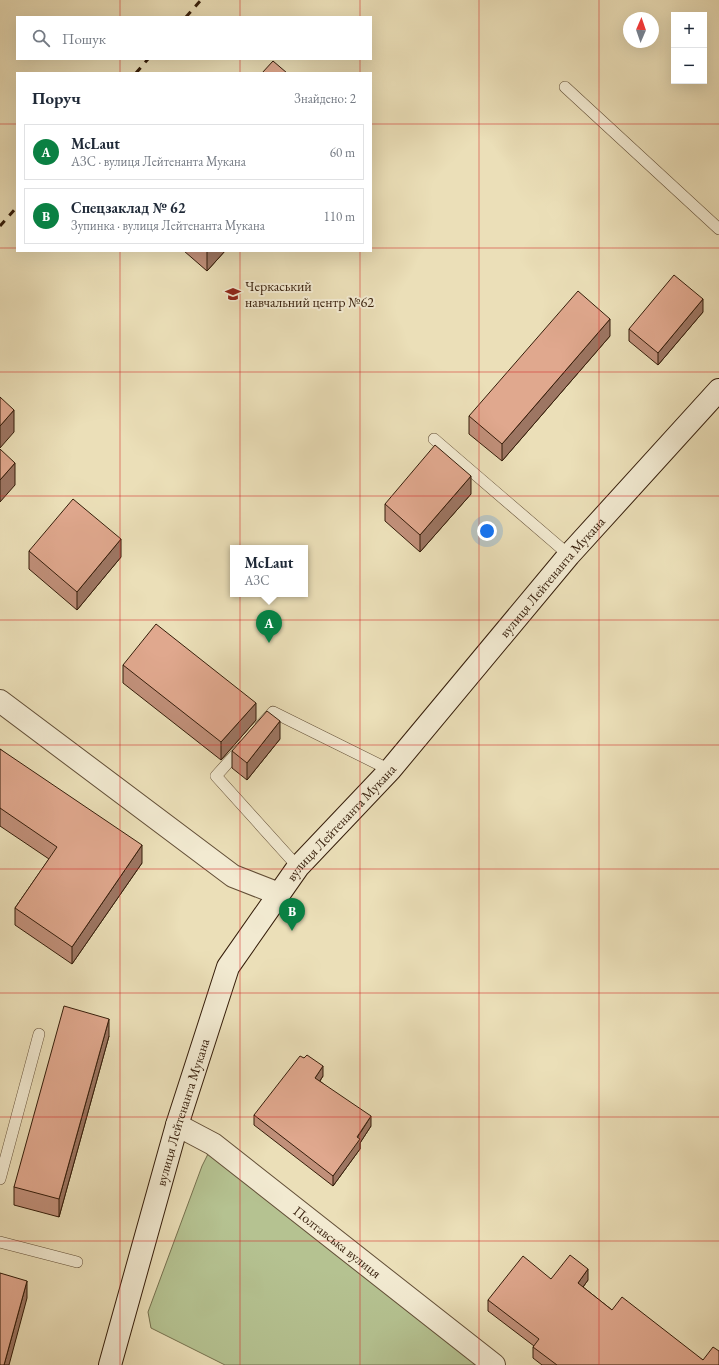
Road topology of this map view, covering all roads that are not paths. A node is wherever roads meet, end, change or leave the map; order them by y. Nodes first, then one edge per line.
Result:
1 (565, 87) dead end
2 (719, 229) edge
3 (719, 390) edge
4 (434, 439) dead end
5 (569, 555) junction
6 (0, 701) edge
7 (390, 770) junction
8 (298, 867) junction
9 (279, 894) junction
10 (39, 1034) dead end
11 (177, 1125) junction
12 (0, 1179) edge
13 (0, 1242) edge
14 (77, 1262) dead end
15 (110, 1365) edge
16 (494, 1365) edge

1 - 2 lane
3 - 5 main road, вулиця Лейтенанта Мукана
4 - 5 lane
5 - 7 main road, вулиця Лейтенанта Мукана
6 - 9 main road
7 - 8 main road, вулиця Лейтенанта Мукана
7 - 8 lane
8 - 9 main road, вулиця Лейтенанта Мукана
9 - 11 main road, вулиця Лейтенанта Мукана
10 - 12 lane
11 - 15 main road, вулиця Лейтенанта Мукана
11 - 16 main road, Полтавська вулиця
13 - 14 lane

